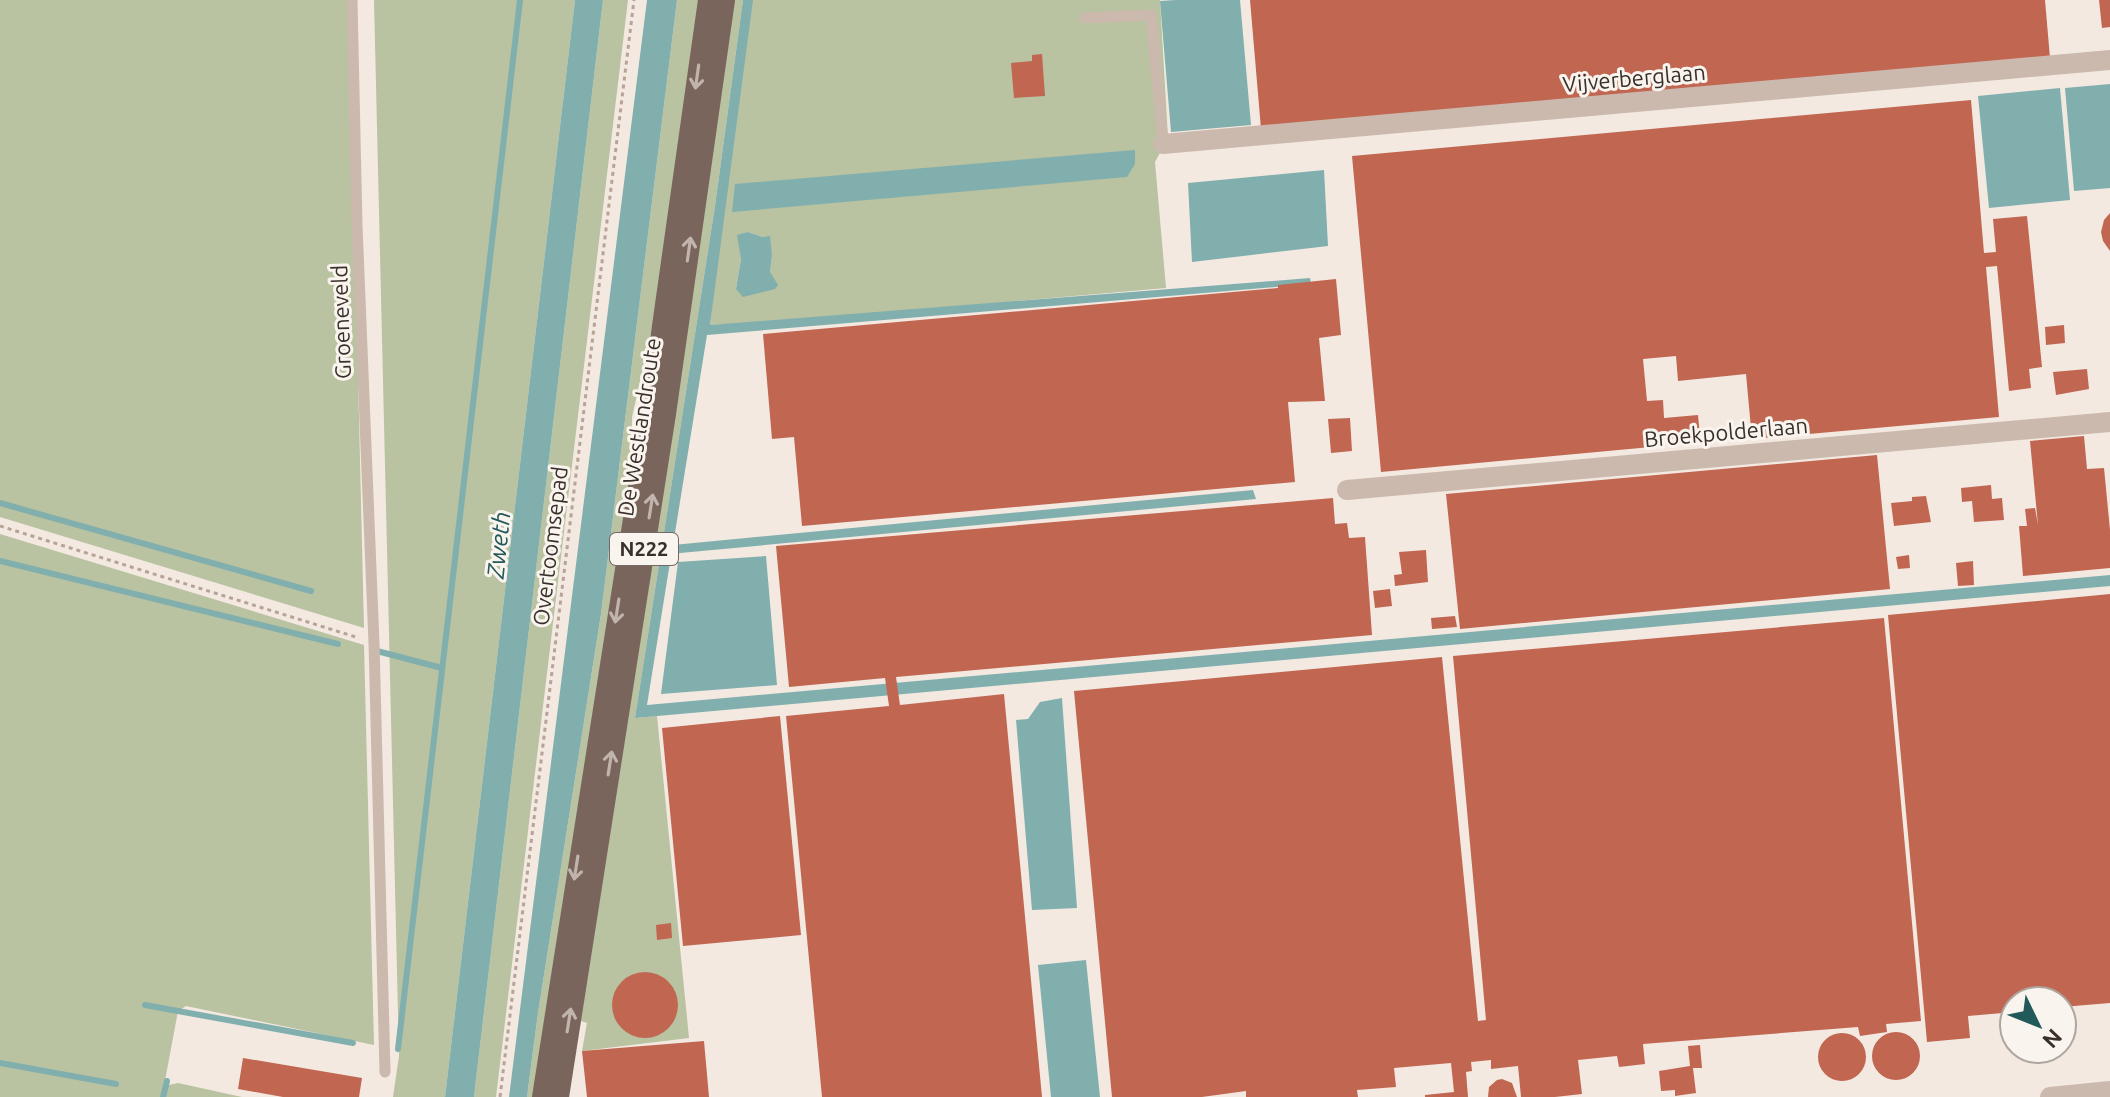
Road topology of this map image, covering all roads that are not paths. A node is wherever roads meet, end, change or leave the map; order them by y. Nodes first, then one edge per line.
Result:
1 (352, 0) edge
2 (708, 0) edge
3 (725, 0) edge
4 (1085, 18) dead end
5 (2110, 60) edge
6 (1163, 144) joint
7 (2110, 422) edge
8 (1347, 490) dead end
9 (385, 1072) dead end
10 (2110, 1091) edge
11 (542, 1097) edge
12 (559, 1097) edge
13 (2050, 1097) edge

1 - 9 lane, Groeneveld
2 -> 11 main road, De Westlandroute / N222
12 -> 3 main road, De Westlandroute / N222
4 - 6 lane
5 - 6 street, Vijverberglaan
7 - 8 street, Broekpolderlaan
10 - 13 street

